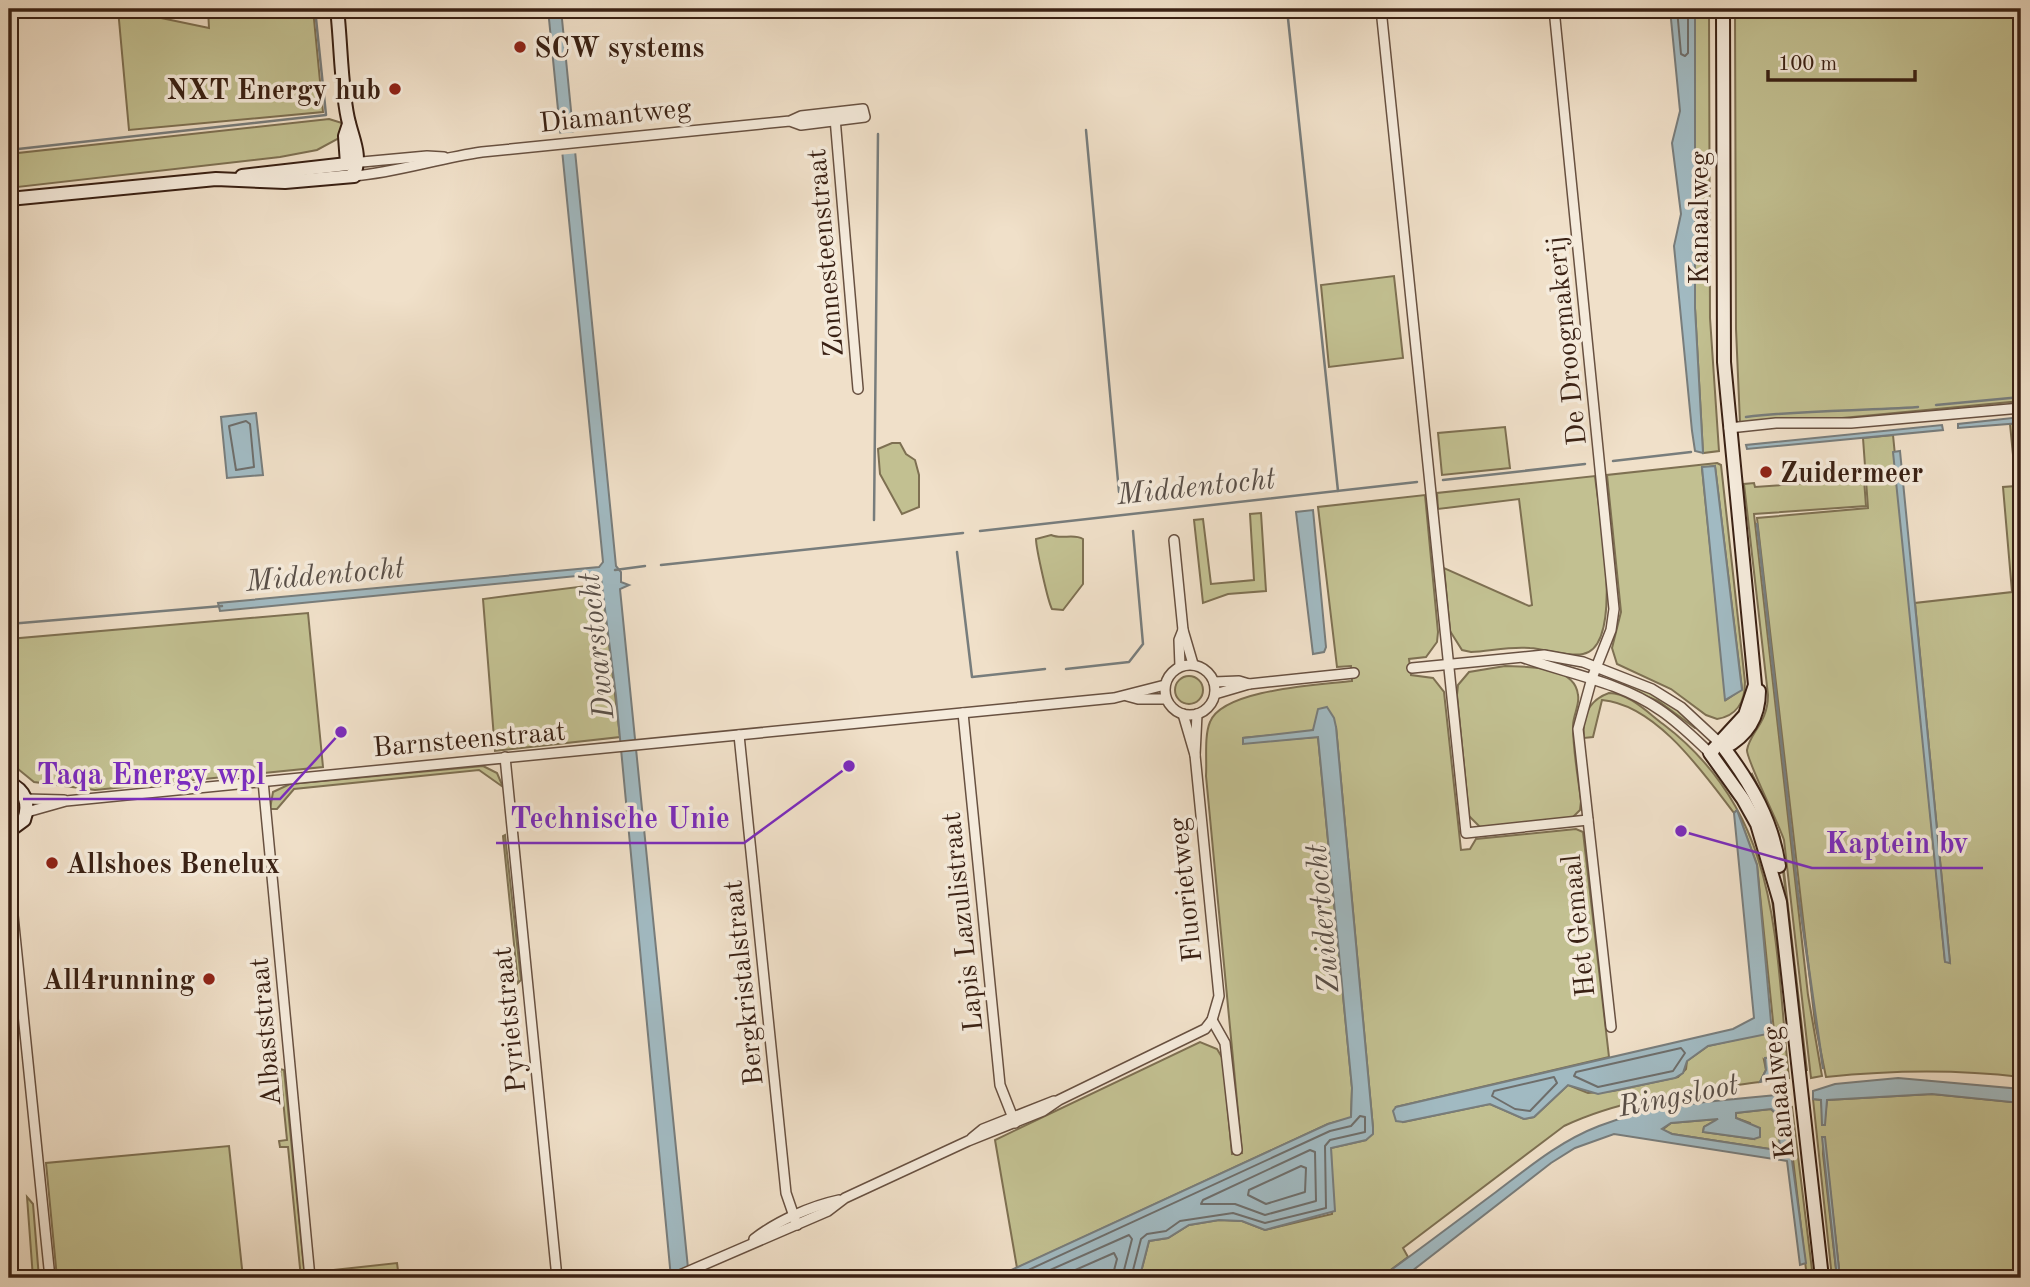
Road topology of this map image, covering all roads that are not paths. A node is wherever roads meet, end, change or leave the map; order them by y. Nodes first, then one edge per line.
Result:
1 (337, 9) edge
2 (1381, 9) edge
3 (1554, 9) edge
4 (1723, 9) edge
5 (835, 118) joint
6 (353, 167) junction
7 (9, 199) edge
8 (858, 389) dead end
9 (2021, 408) edge
10 (1729, 428) junction
11 (1174, 540) dead end
12 (1183, 630) junction
13 (1524, 657) junction
14 (1193, 664) junction
15 (1449, 664) junction
16 (1180, 666) junction
17 (1597, 666) junction
18 (1412, 668) dead end
19 (1354, 673) dead end
20 (1592, 678) junction
21 (1214, 682) junction
22 (1249, 684) junction
23 (1165, 685) junction
24 (1215, 694) junction
25 (1127, 695) junction
26 (1166, 699) junction
27 (963, 713) junction
28 (1183, 714) junction
29 (1197, 714) junction
30 (739, 735) junction
31 (1721, 744) junction
32 (1710, 753) junction
33 (1195, 755) junction
34 (505, 757) junction
35 (263, 781) junction
36 (9, 783) edge
37 (27, 806) junction
38 (1588, 820) junction
39 (9, 831) edge
40 (9, 867) edge
41 (1780, 902) junction
42 (1212, 1020) junction
43 (1611, 1027) dead end
44 (1013, 1120) junction
45 (1237, 1150) dead end
46 (796, 1221) junction
47 (50, 1278) edge
48 (310, 1278) edge
49 (556, 1278) edge
50 (673, 1278) edge
51 (1822, 1278) edge

1 - 6 street
2 - 15 street
3 - 17 street, De Droogmakerij
4 - 10 street, Kanaalweg
5 - 6 street, Diamantweg
5 - 8 street, Zonnesteenstraat
6 - 7 street, Diamantweg
9 - 10 street
10 - 31 street, Kanaalweg
11 - 12 street
12 - 14 street
12 - 16 street
13 - 15 street
13 - 17 street
13 - 20 street
14 - 16 street
14 - 21 street
15 - 18 street
15 - 38 street, Het Gemaal
16 - 23 street
17 - 20 street, De Droogmakerij
17 - 31 street
19 - 22 street
20 - 32 street
20 - 38 street, Het Gemaal
21 - 22 street
21 - 24 street
22 - 24 street
23 - 25 street, Barnsteenstraat
23 - 26 street
24 - 29 street
25 - 26 street, Barnsteenstraat
25 - 27 street, Barnsteenstraat
26 - 28 street
27 - 30 street, Barnsteenstraat
27 - 44 street, Lapis Lazulistraat
28 - 29 street
28 - 33 street, Fluorietweg
29 - 33 street, Fluorietweg
30 - 34 street, Barnsteenstraat
30 - 46 street, Bergkristalstraat
31 - 32 street, Kanaalweg
31 - 41 street, Kanaalweg
32 - 41 street, Kanaalweg
33 - 42 street, Fluorietweg
34 - 35 street, Barnsteenstraat
34 - 49 street, Pyrietstraat
35 - 37 street, Barnsteenstraat
35 - 48 street, Albaststraat
36 - 37 street
37 - 39 street
38 - 43 street, Het Gemaal
39 - 40 street
40 - 47 street
41 - 51 street, Kanaalweg
42 - 44 street
42 - 45 street
44 - 46 street
46 - 50 street

